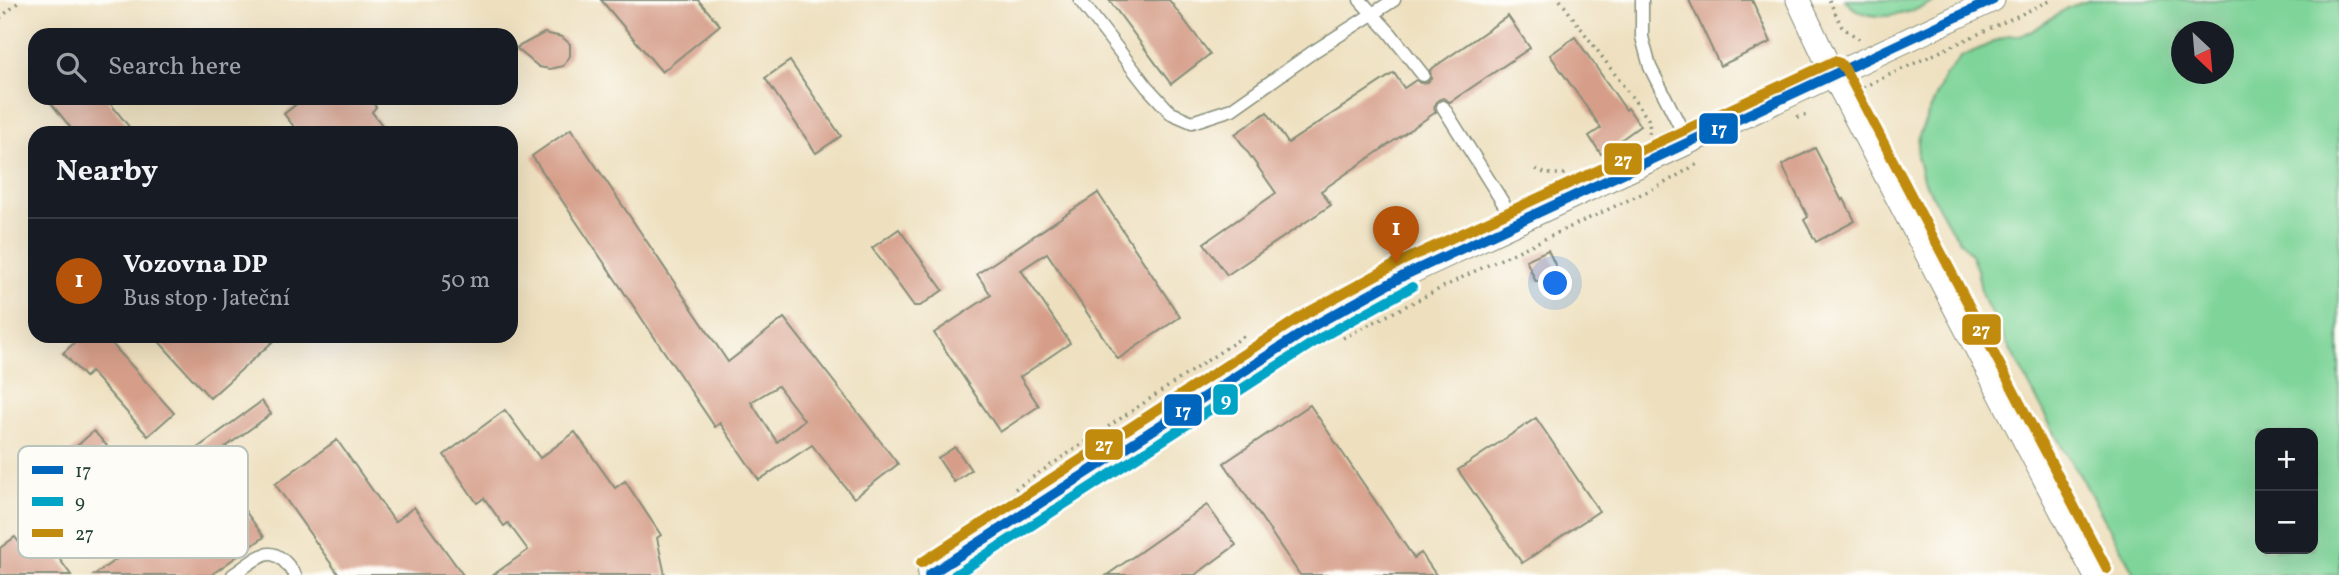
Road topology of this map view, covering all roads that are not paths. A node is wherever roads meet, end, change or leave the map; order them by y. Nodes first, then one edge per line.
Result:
1 (1080, 0) edge
2 (1360, 0) edge
3 (1394, 0) edge
4 (1642, 0) edge
5 (1798, 0) edge
6 (1993, 0) edge
7 (1373, 14) junction
8 (1423, 75) dead end
9 (1833, 75) junction
10 (1443, 107) dead end
11 (1688, 142) junction
12 (1515, 222) junction
13 (233, 575) edge
14 (295, 575) edge
15 (929, 575) edge
16 (2095, 575) edge

1 - 7 lane
2 - 7 lane
3 - 7 lane
4 - 11 lane
5 - 9 street
6 - 9 street
7 - 8 lane
9 - 11 street
9 - 16 street
10 - 12 lane
11 - 12 street
12 - 15 street
13 - 14 lane

